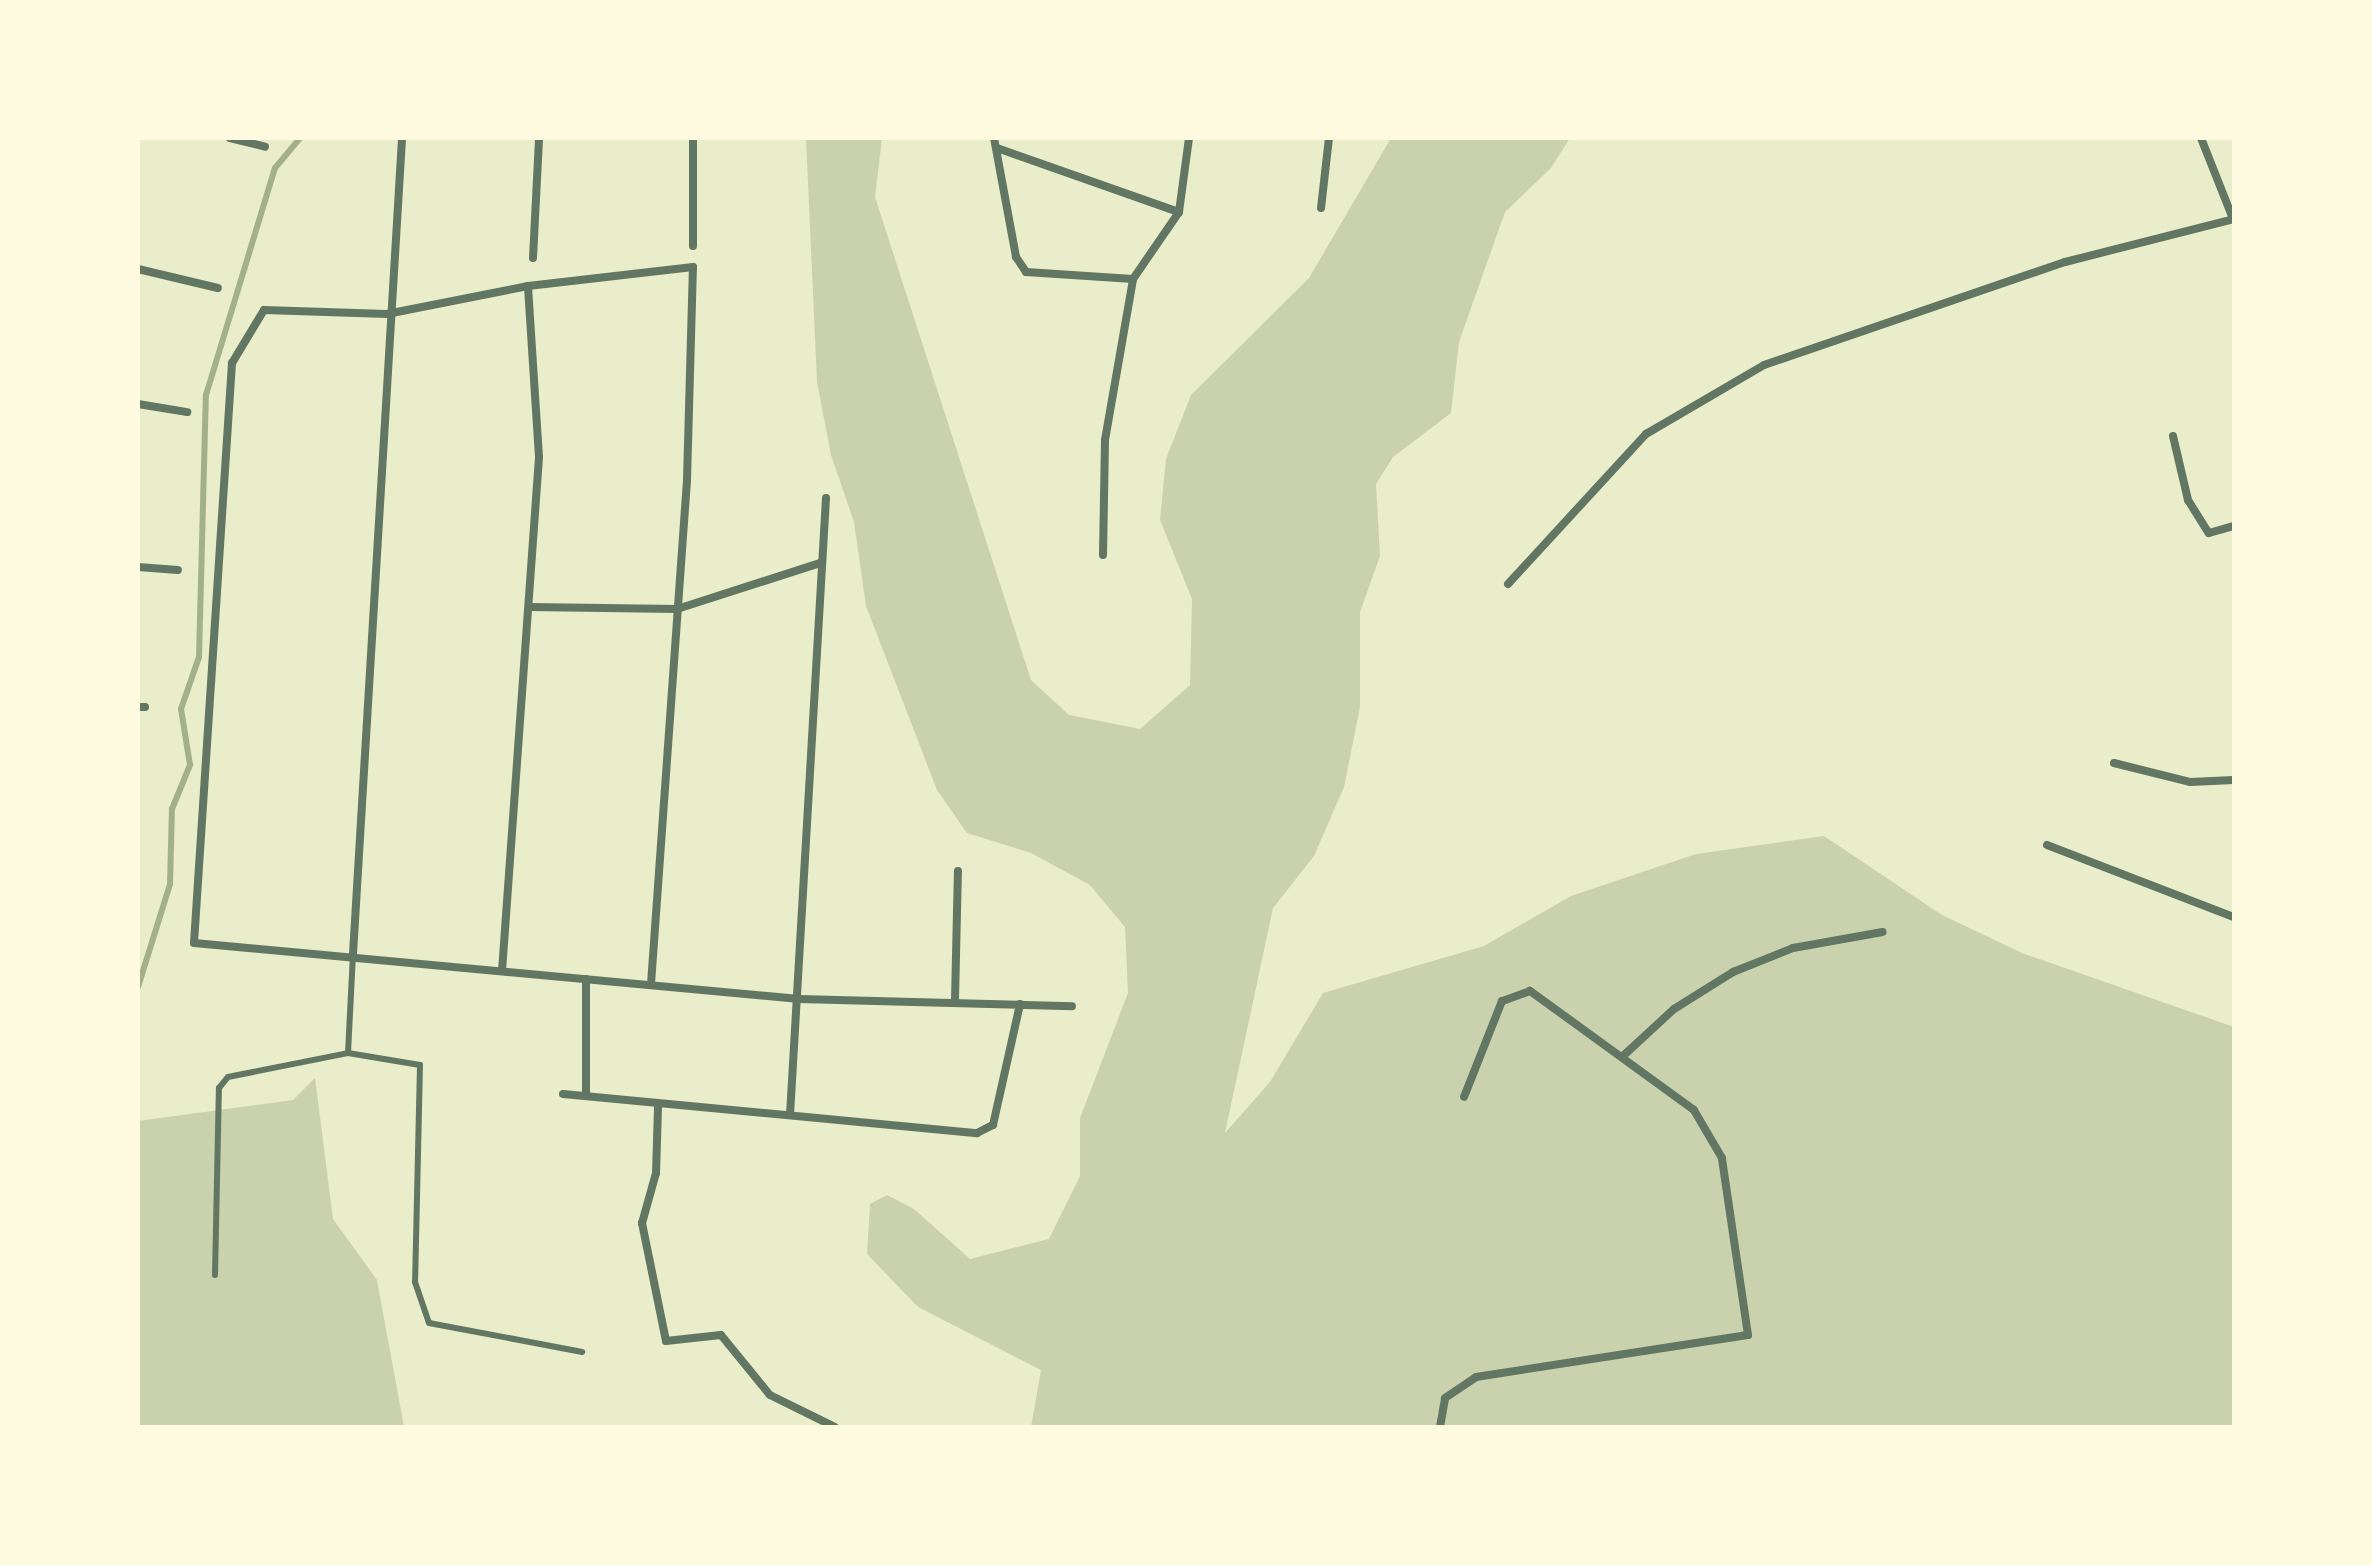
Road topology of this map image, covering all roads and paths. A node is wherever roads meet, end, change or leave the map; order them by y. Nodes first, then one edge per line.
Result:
1 (230, 138) edge
2 (402, 138) edge
3 (539, 138) edge
4 (693, 138) edge
5 (994, 138) edge
6 (1189, 138) edge
7 (1329, 138) edge
8 (2201, 138) edge
9 (265, 147) dead end
10 (997, 148) junction
11 (1321, 208) dead end
12 (1179, 212) junction
13 (2233, 219) edge
14 (693, 246) dead end
15 (533, 258) dead end
16 (138, 269) edge
17 (1133, 279) junction
18 (528, 286) junction
19 (218, 288) dead end
20 (387, 314) junction
21 (138, 404) edge
22 (187, 412) dead end
23 (2173, 436) dead end
24 (826, 498) dead end
25 (2234, 526) edge
26 (1103, 555) dead end
27 (820, 563) junction
28 (138, 567) edge
29 (178, 570) dead end
30 (1508, 584) dead end
31 (529, 607) junction
32 (677, 609) junction
33 (2114, 763) dead end
34 (2234, 780) edge
35 (2047, 845) dead end
36 (958, 871) dead end
37 (2234, 917) edge
38 (1883, 932) dead end
39 (353, 954) junction
40 (502, 971) junction
41 (586, 979) junction
42 (651, 984) junction
43 (799, 999) junction
44 (955, 1000) junction
45 (1020, 1004) junction
46 (1072, 1006) dead end
47 (348, 1053) junction
48 (1623, 1056) junction
49 (563, 1094) dead end
50 (586, 1095) junction
51 (1464, 1097) dead end
52 (658, 1107) junction
53 (790, 1115) junction
54 (215, 1275) dead end
55 (582, 1352) dead end
56 (835, 1427) edge
57 (1440, 1427) edge

1 - 9 street
2 - 20 street
3 - 15 street
4 - 14 street
5 - 10 street
6 - 12 street
7 - 11 street
8 - 13 street
10 - 12 street
10 - 17 street
12 - 17 street
13 - 30 street
16 - 19 street
17 - 26 street
18 - 20 street
18 - 31 street
18 - 32 street
20 - 39 street
20 - 39 street
21 - 22 street
23 - 25 street
24 - 27 street
27 - 32 street
27 - 43 street
28 - 29 street
31 - 32 street
31 - 40 street
32 - 42 street
33 - 34 street
35 - 37 street
36 - 44 street
38 - 48 street
39 - 40 street
39 - 47 lane
40 - 41 street
41 - 42 street
41 - 50 street
42 - 43 street
43 - 44 street
43 - 53 street
44 - 45 street
45 - 46 street
45 - 53 street
47 - 54 lane
47 - 55 lane
48 - 51 street
48 - 57 street
49 - 50 street
50 - 52 street
52 - 53 street
52 - 56 street

